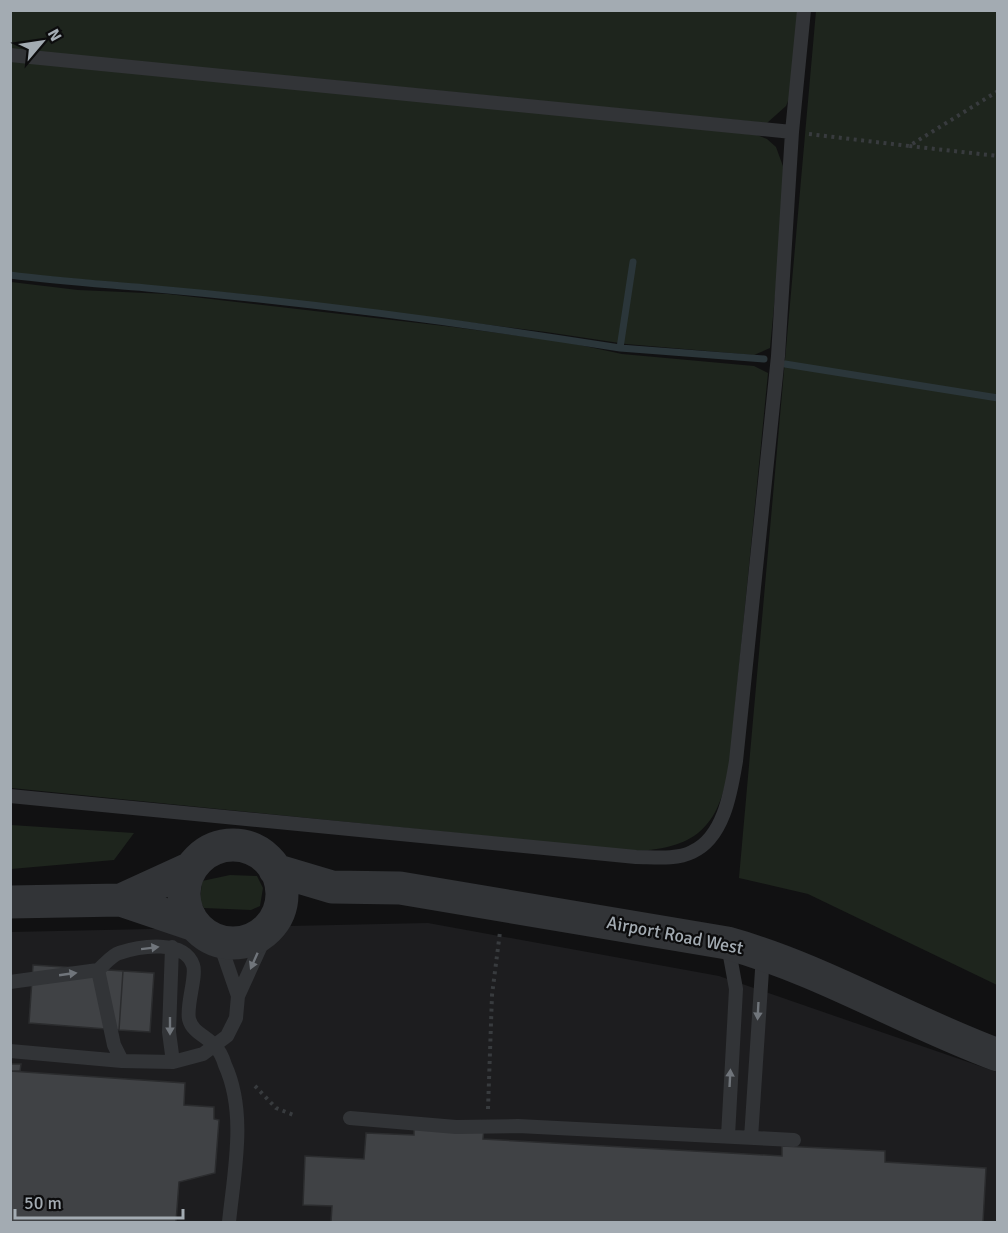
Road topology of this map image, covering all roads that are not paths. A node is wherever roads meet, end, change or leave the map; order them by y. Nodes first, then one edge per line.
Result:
1 (804, 10) edge
2 (10, 55) edge
3 (798, 133) junction
4 (10, 796) edge
5 (191, 868) junction
6 (275, 870) junction
7 (332, 887) junction
8 (121, 900) junction
9 (10, 902) edge
10 (273, 922) junction
11 (196, 938) junction
12 (727, 943) junction
13 (763, 953) junction
14 (98, 970) junction
15 (10, 982) edge
16 (238, 996) junction
17 (216, 1046) junction
18 (10, 1051) edge
19 (998, 1055) edge
20 (122, 1061) junction
21 (173, 1062) junction
22 (350, 1118) dead end
23 (728, 1137) junction
24 (751, 1138) junction
25 (794, 1140) dead end
26 (229, 1222) edge

1 - 3 lane
2 - 3 lane
3 - 4 lane
5 - 6 street
5 - 8 street
5 - 11 street
6 - 7 street, Airport Road West
6 - 10 street
7 - 10 street, Airport Road West
7 - 12 street, Airport Road West
8 - 9 street
8 - 11 street
10 - 11 street
10 -> 16 lane
14 -> 11 lane
11 - 16 lane
11 - 17 lane
11 -> 21 lane
12 - 13 street, Airport Road West
23 -> 12 lane
13 - 19 street, Airport Road West
13 -> 24 lane
15 -> 14 lane
14 - 20 lane
16 - 17 lane
17 - 21 lane
17 - 26 lane
18 - 20 lane
20 - 21 lane
22 - 23 lane
23 - 24 lane
24 - 25 lane

